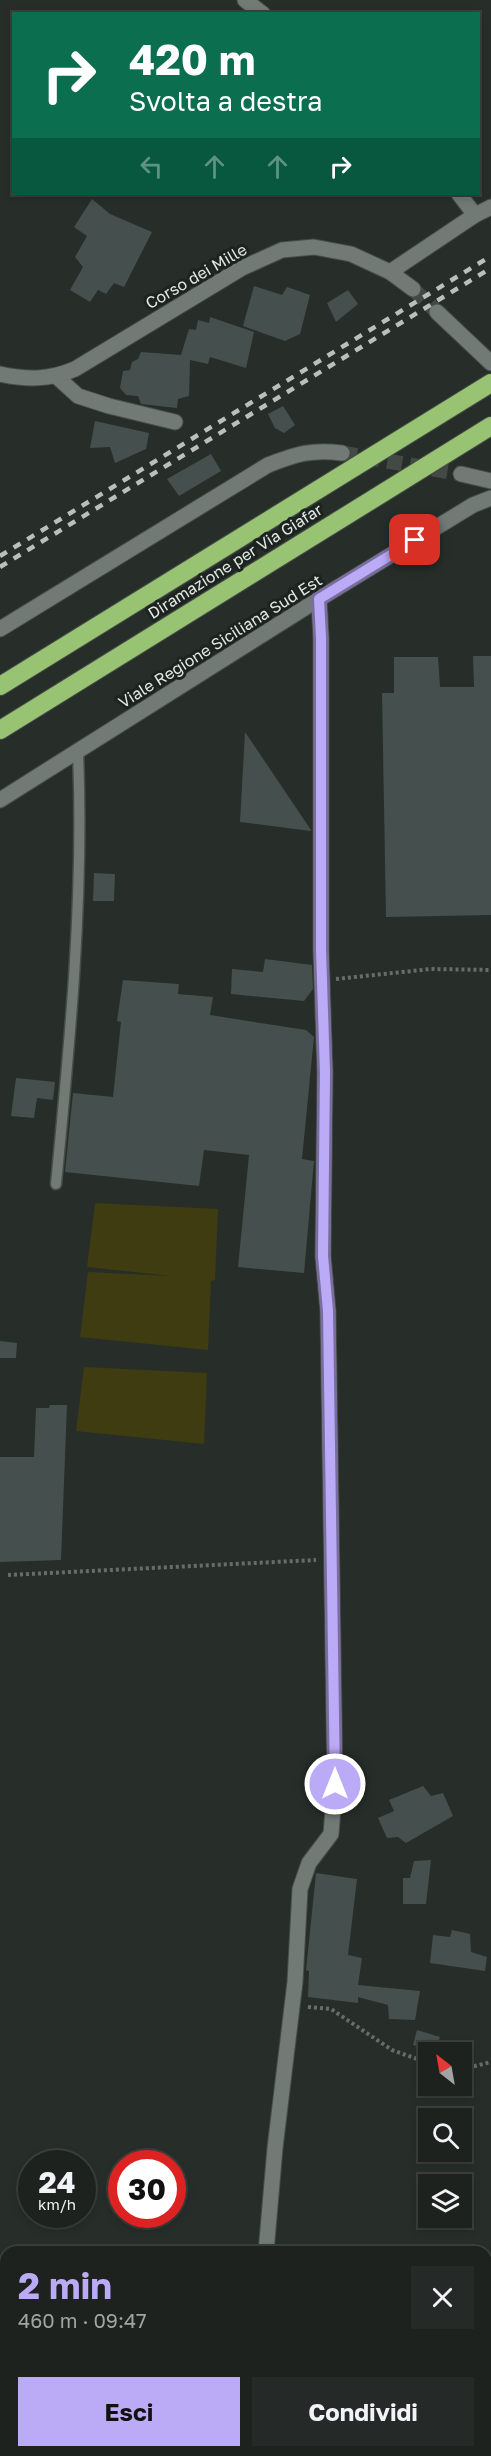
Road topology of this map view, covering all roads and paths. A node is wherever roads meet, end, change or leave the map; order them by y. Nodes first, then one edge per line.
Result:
1 (245, 0) edge
2 (260, 12) edge
3 (460, 195) edge
4 (491, 207) edge
5 (475, 214) junction
6 (390, 272) junction
7 (413, 289) tunnel mouth
8 (437, 312) tunnel mouth
9 (491, 363) edge
10 (0, 374) edge
11 (57, 377) junction
12 (485, 387) edge
13 (175, 422) dead end
14 (491, 426) edge
15 (342, 453) tunnel mouth
16 (461, 474) tunnel mouth
17 (491, 482) edge
18 (491, 498) edge
19 (319, 599) junction
20 (0, 629) edge
21 (0, 686) edge
22 (0, 730) edge
23 (78, 753) junction
24 (0, 800) edge
25 (491, 970) edge
26 (322, 981) junction
27 (56, 1184) dead end
28 (332, 1559) junction
29 (8, 1575) dead end
30 (292, 2005) junction
31 (418, 2059) edge
32 (491, 2062) edge
33 (472, 2067) edge
34 (267, 2246) edge

1 - 2 street
3 - 5 street
4 - 5 street
5 - 6 street
6 - 7 street, Corso dei Mille
6 - 11 street, Corso dei Mille
8 - 9 street
10 - 11 street, Corso dei Mille
11 - 13 street
12 - 21 highway, Diramazione per Via Giafar
14 - 22 highway, Diramazione per Via Giafar
15 - 20 street
16 - 17 street
18 - 19 street, Viale Regione Siciliana Sud Est
19 - 23 street, Viale Regione Siciliana Sud Est
19 - 26 street
23 - 24 street, Viale Regione Siciliana Sud Est
23 - 27 lane
25 - 26 path
26 - 28 street
28 - 29 path
28 - 30 street
30 - 31 path
30 - 34 street
32 - 33 path

